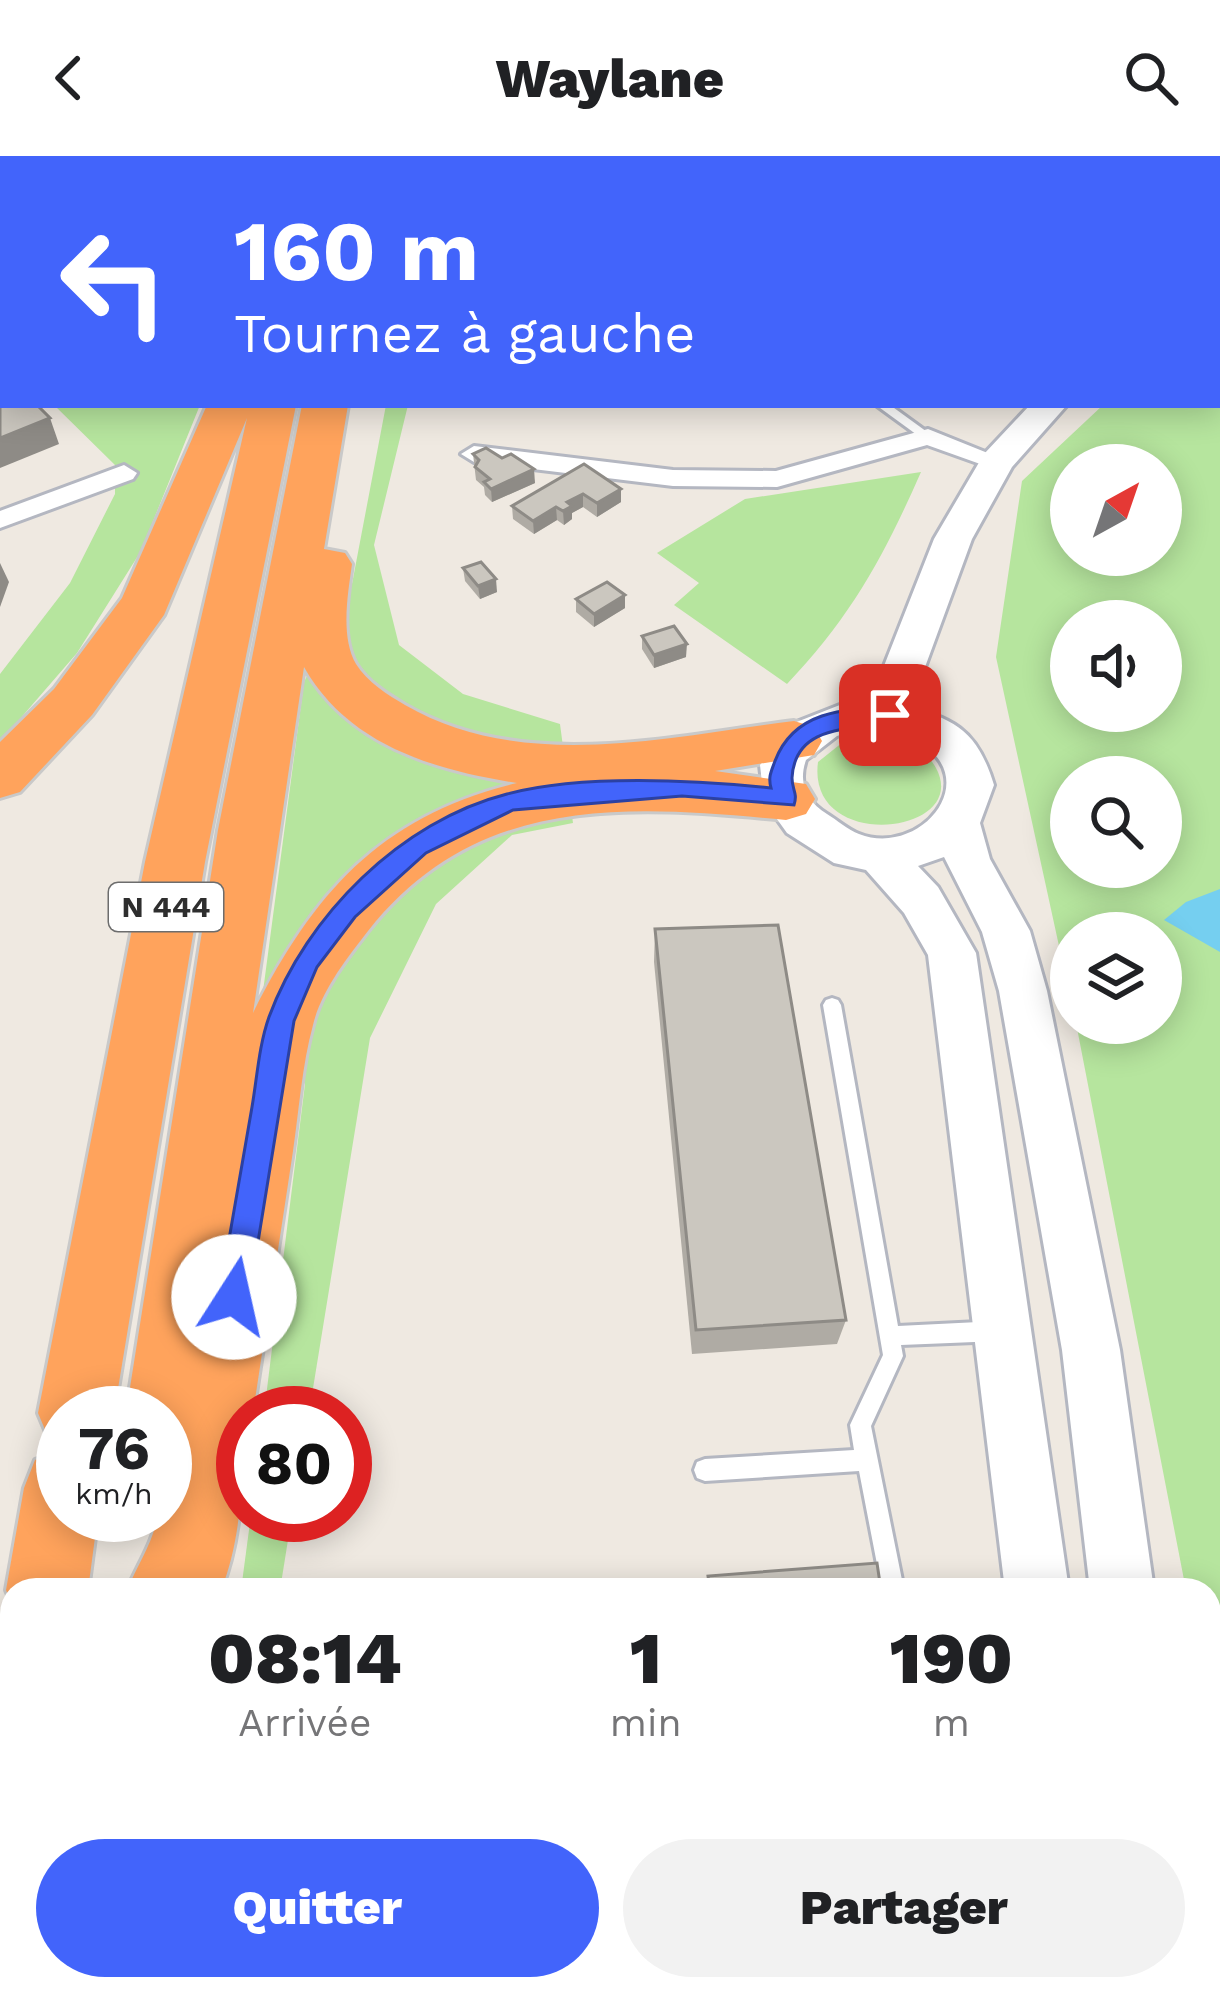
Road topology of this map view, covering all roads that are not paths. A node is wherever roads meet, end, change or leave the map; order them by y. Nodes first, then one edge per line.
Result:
1 (229, 408) edge
2 (272, 408) edge
3 (325, 408) edge
4 (348, 408) edge
5 (886, 408) edge
6 (1047, 408) edge
7 (928, 437) junction
8 (474, 454) edge
9 (124, 473) dead end
10 (990, 476) junction
11 (0, 520) edge
12 (863, 713) junction
13 (938, 734) junction
14 (790, 770) junction
15 (0, 777) edge
16 (960, 827) junction
17 (879, 854) junction
18 (832, 1005) dead end
19 (1005, 1331) junction
20 (890, 1336) junction
21 (81, 1386) edge
22 (168, 1386) edge
23 (867, 1460) junction
24 (705, 1470) dead end
25 (55, 1542) edge
26 (148, 1542) edge
27 (49, 1578) edge
28 (144, 1578) edge
29 (181, 1578) edge
30 (890, 1578) edge
31 (1035, 1578) edge
32 (1120, 1578) edge

1 - 15 highway
2 - 21 highway, N 444
3 - 22 highway, N 444
4 - 14 highway
5 - 7 lane
6 - 10 main road
7 - 8 street
7 - 10 street
9 - 11 street
10 - 12 main road
10 - 13 main road
12 - 13 main road
12 - 14 main road
13 - 16 main road
14 - 17 main road
14 - 29 highway
16 - 17 main road
16 - 32 main road
17 - 19 main road
18 - 20 lane
19 - 20 lane
19 - 31 main road
20 - 23 lane
23 - 24 lane
23 - 30 lane
25 - 27 highway
26 - 28 highway

